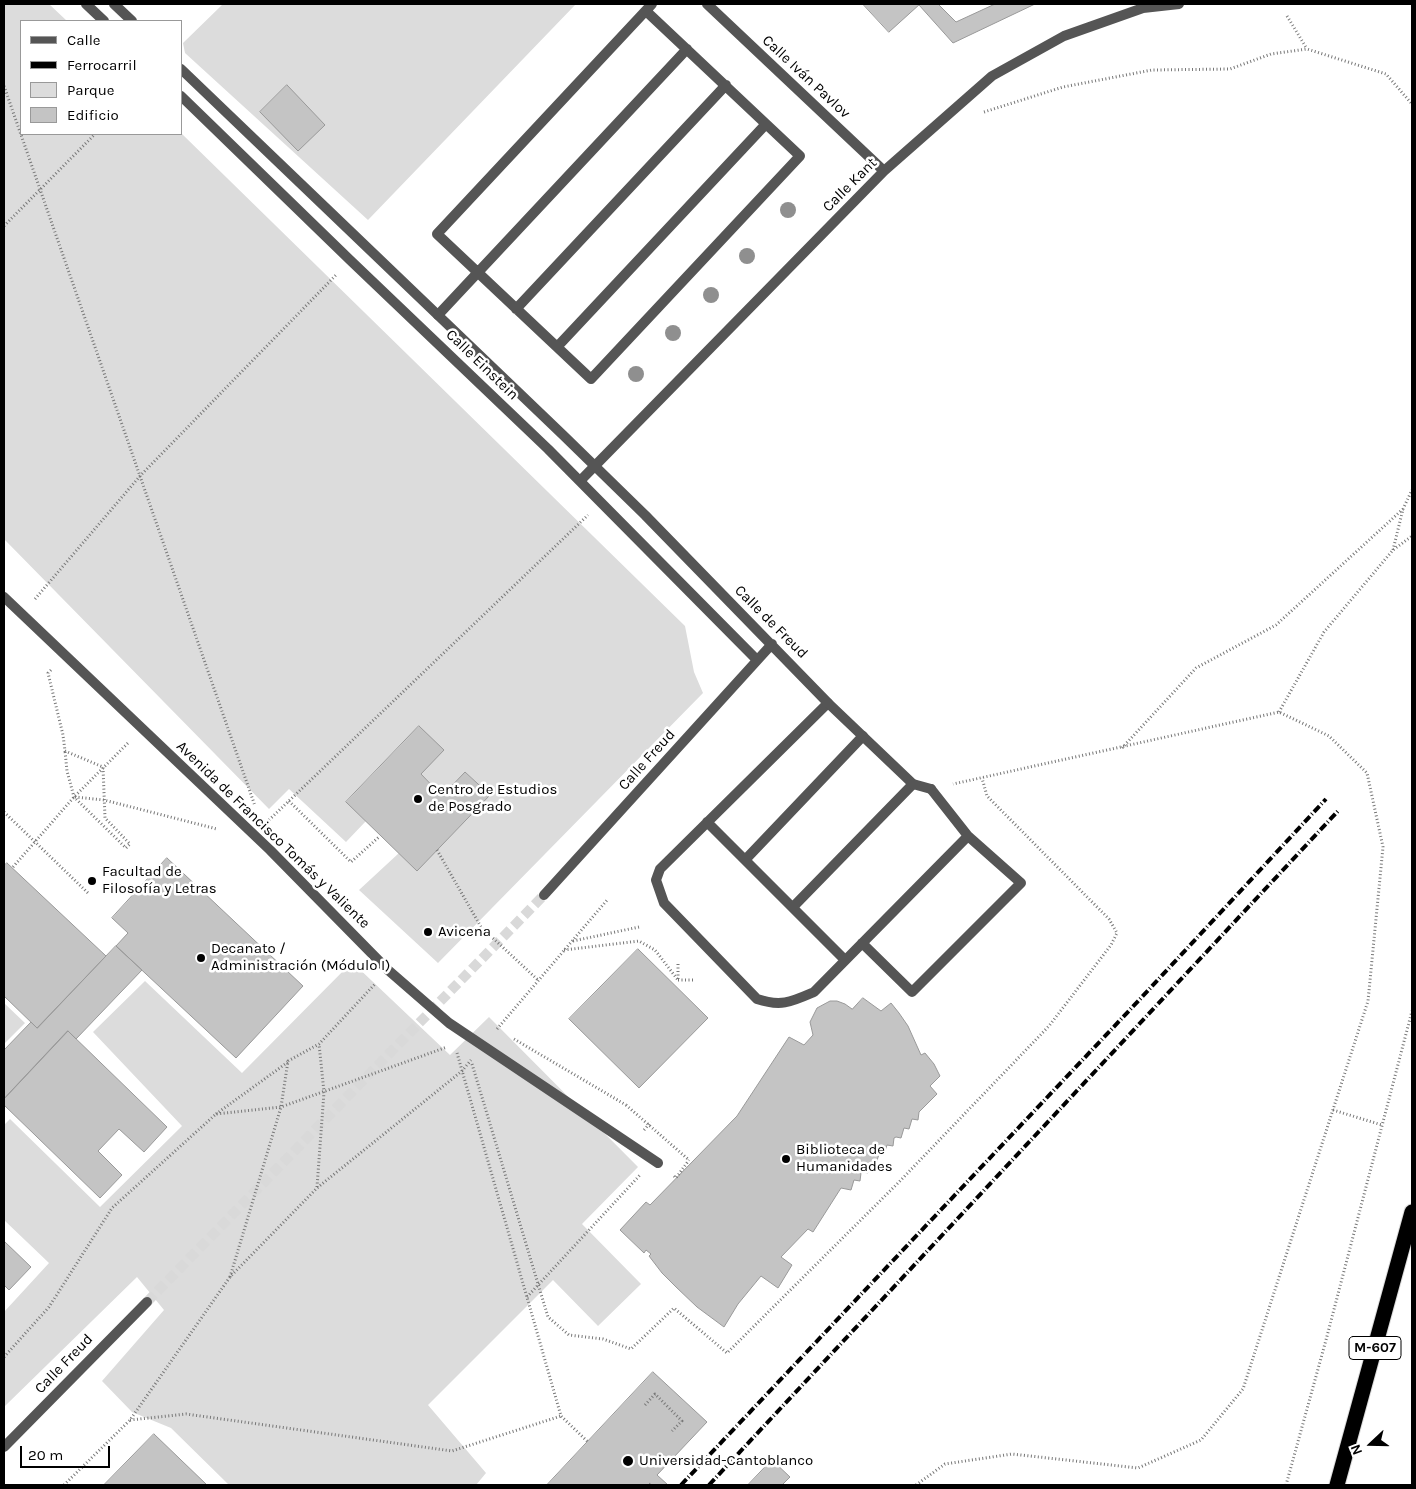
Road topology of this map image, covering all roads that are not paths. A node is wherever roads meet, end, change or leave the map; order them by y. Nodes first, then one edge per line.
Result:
1 (86, 4) edge
2 (114, 4) edge
3 (706, 4) edge
4 (1179, 4) edge
5 (649, 7) edge
6 (103, 20) edge
7 (131, 20) edge
8 (687, 49) junction
9 (182, 70) edge
10 (726, 85) junction
11 (182, 97) edge
12 (766, 124) junction
13 (884, 171) junction
14 (478, 273) junction
15 (516, 309) junction
16 (438, 315) junction
17 (556, 347) junction
18 (595, 467) junction
19 (580, 482) junction
20 (4, 597) edge
21 (772, 644) junction
22 (757, 660) junction
23 (828, 703) junction
24 (863, 736) junction
25 (913, 784) junction
26 (707, 822) junction
27 (968, 836) junction
28 (745, 860) junction
29 (544, 895) tunnel mouth
30 (793, 907) junction
31 (862, 944) junction
32 (846, 960) junction
33 (656, 1161) road end
34 (1412, 1212) edge
35 (147, 1302) tunnel mouth
36 (4, 1447) edge
37 (1337, 1485) edge

1 - 6 street
2 - 7 street
3 - 13 street, Calle Iván Pavlov
4 - 13 street, Calle Kant
5 - 8 street
5 - 14 street
8 - 10 street
8 - 14 street
9 - 16 street, Calle Einstein
10 - 12 street
10 - 15 street
11 - 19 street, Calle Einstein
12 - 17 street
12 - 17 street
13 - 18 street, Calle Kant
14 - 15 street
14 - 16 street
15 - 17 street
16 - 18 street, Calle Einstein
18 - 19 street, Calle Kant
18 - 21 street, Calle de Freud
19 - 22 street, Calle Einstein
20 - 33 street, Avenida de Francisco Tomás y Valiente
21 - 22 street, Calle Freud
21 - 23 street, Calle de Freud
22 - 29 street, Calle Freud
23 - 24 street, Calle de Freud
23 - 26 street
24 - 25 street, Calle de Freud
24 - 28 street
25 - 27 street, Calle de Freud
25 - 30 street
26 - 28 street
26 - 32 street
27 - 31 street
27 - 31 street
28 - 30 street
30 - 32 street
31 - 32 street
34 - 37 highway, M-607
35 - 36 street, Calle Freud

